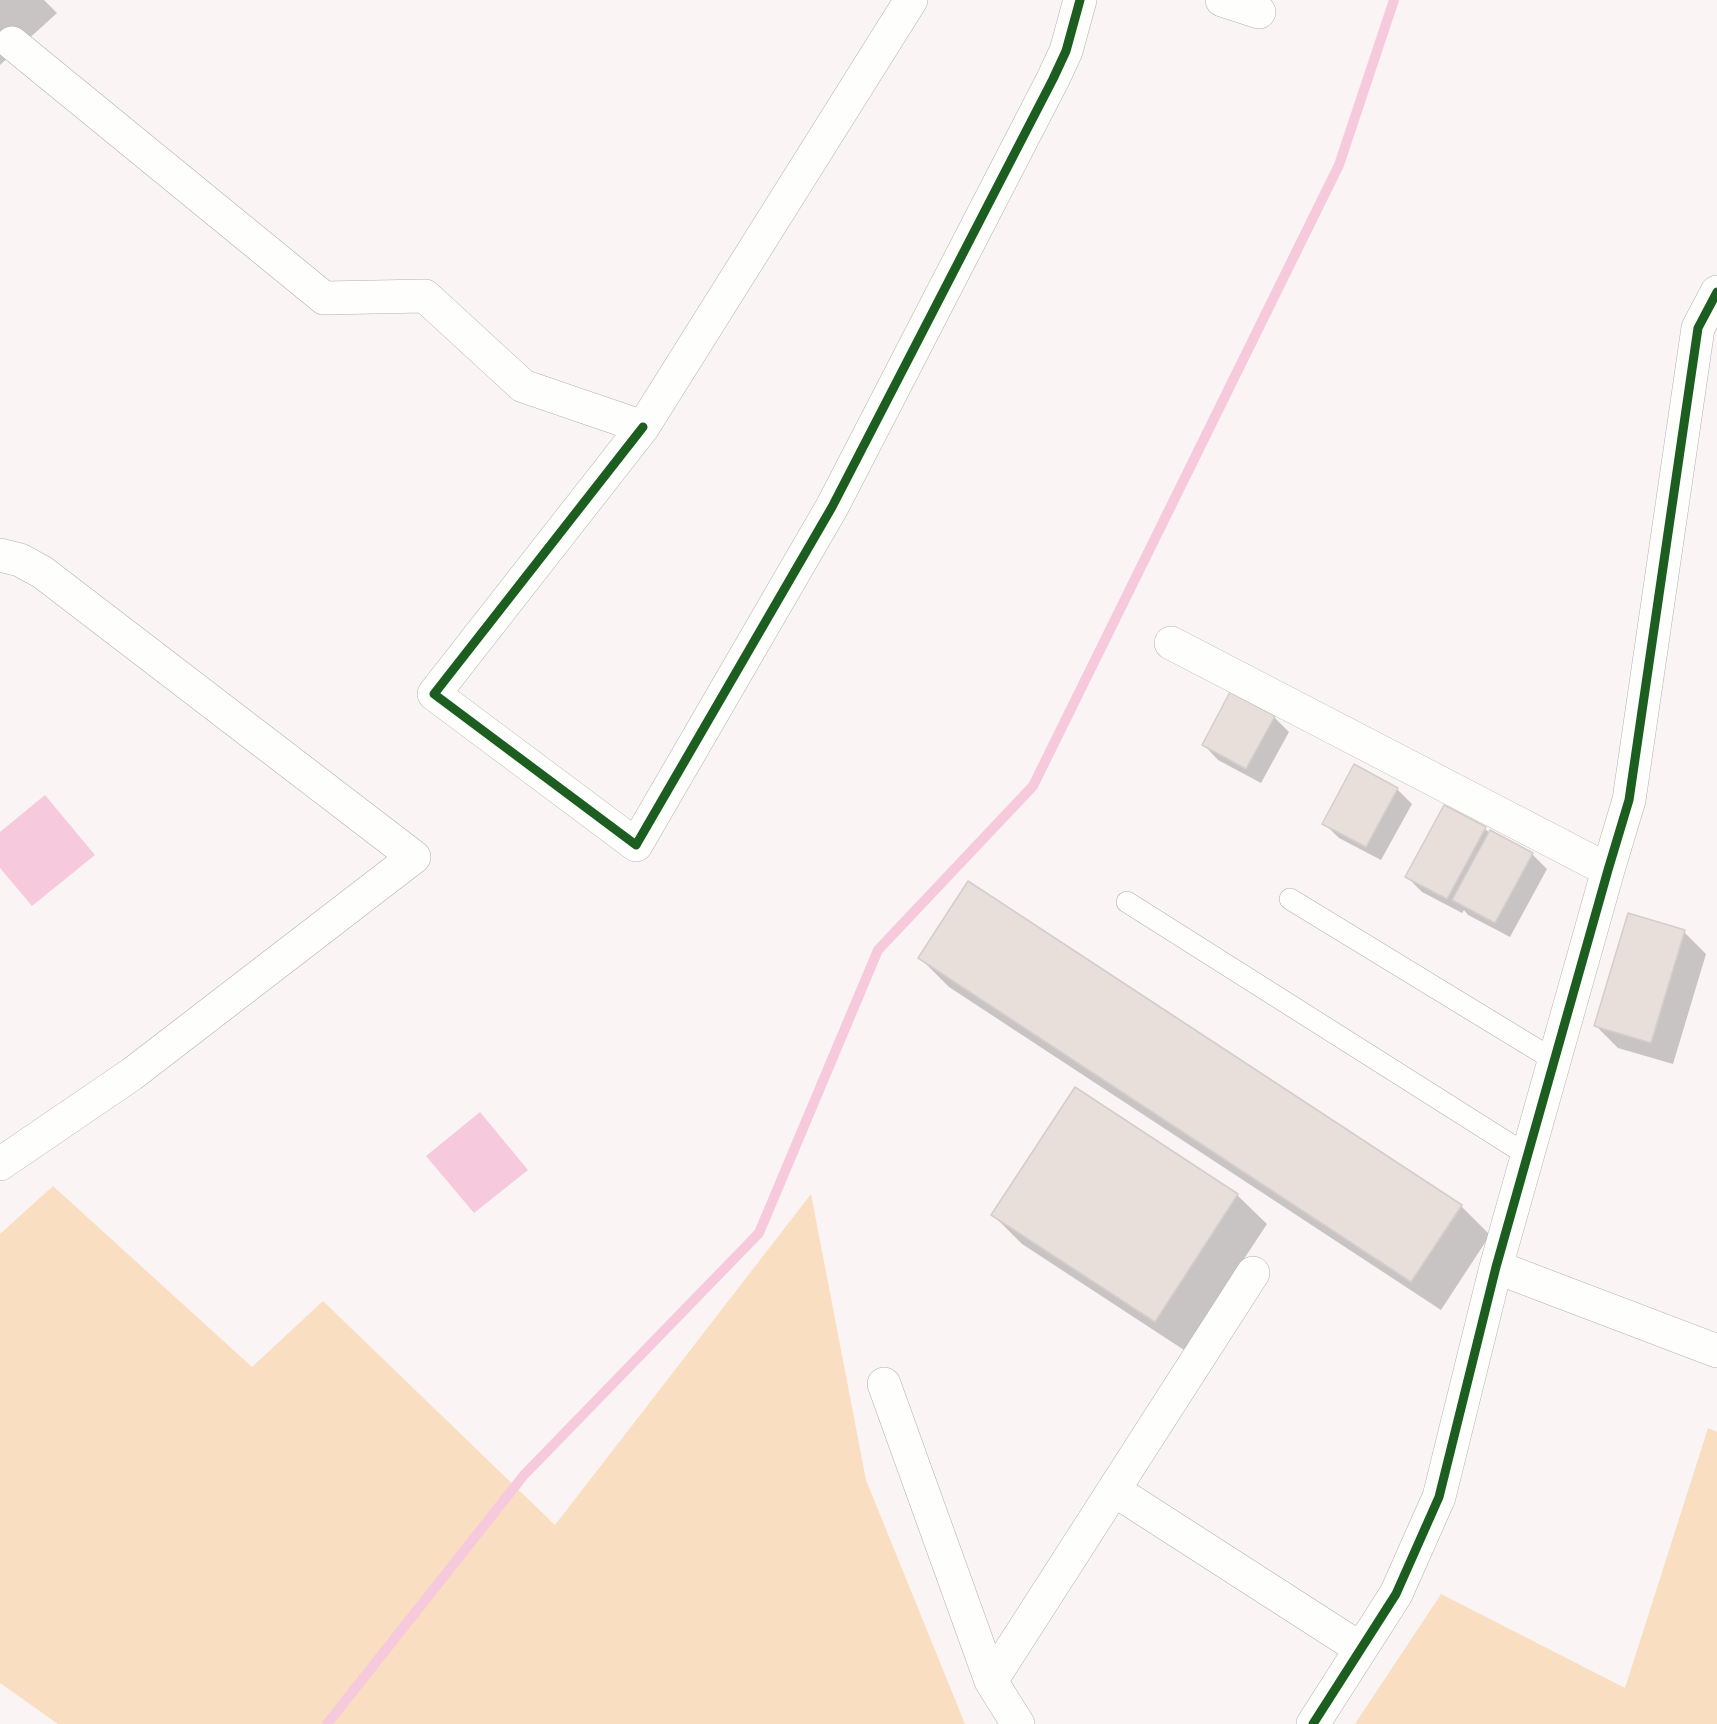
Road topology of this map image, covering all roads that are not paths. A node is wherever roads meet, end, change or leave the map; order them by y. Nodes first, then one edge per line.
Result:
1 (911, 0) edge
2 (1080, 0) edge
3 (1222, 0) edge
4 (1259, 12) dead end
5 (12, 43) dead end
6 (1717, 292) edge
7 (643, 427) junction
8 (0, 555) edge
9 (1171, 643) dead end
10 (1608, 870) junction
11 (1290, 899) dead end
12 (1127, 902) dead end
13 (1554, 1060) junction
14 (1527, 1155) junction
15 (0, 1164) edge
16 (1496, 1267) junction
17 (1253, 1273) dead end
18 (1717, 1351) edge
19 (884, 1384) dead end
20 (1114, 1490) junction
21 (1361, 1649) junction
22 (992, 1681) junction
23 (1018, 1724) edge
24 (1313, 1724) edge

1 - 7 street
2 - 7 street
3 - 4 street
5 - 7 street
6 - 10 street
8 - 15 street
9 - 10 street
10 - 13 street
11 - 13 lane
12 - 14 lane
13 - 14 street
14 - 16 street
16 - 18 street
16 - 21 street
17 - 20 street
19 - 22 street
20 - 21 street
20 - 22 street
21 - 24 street
22 - 23 street

